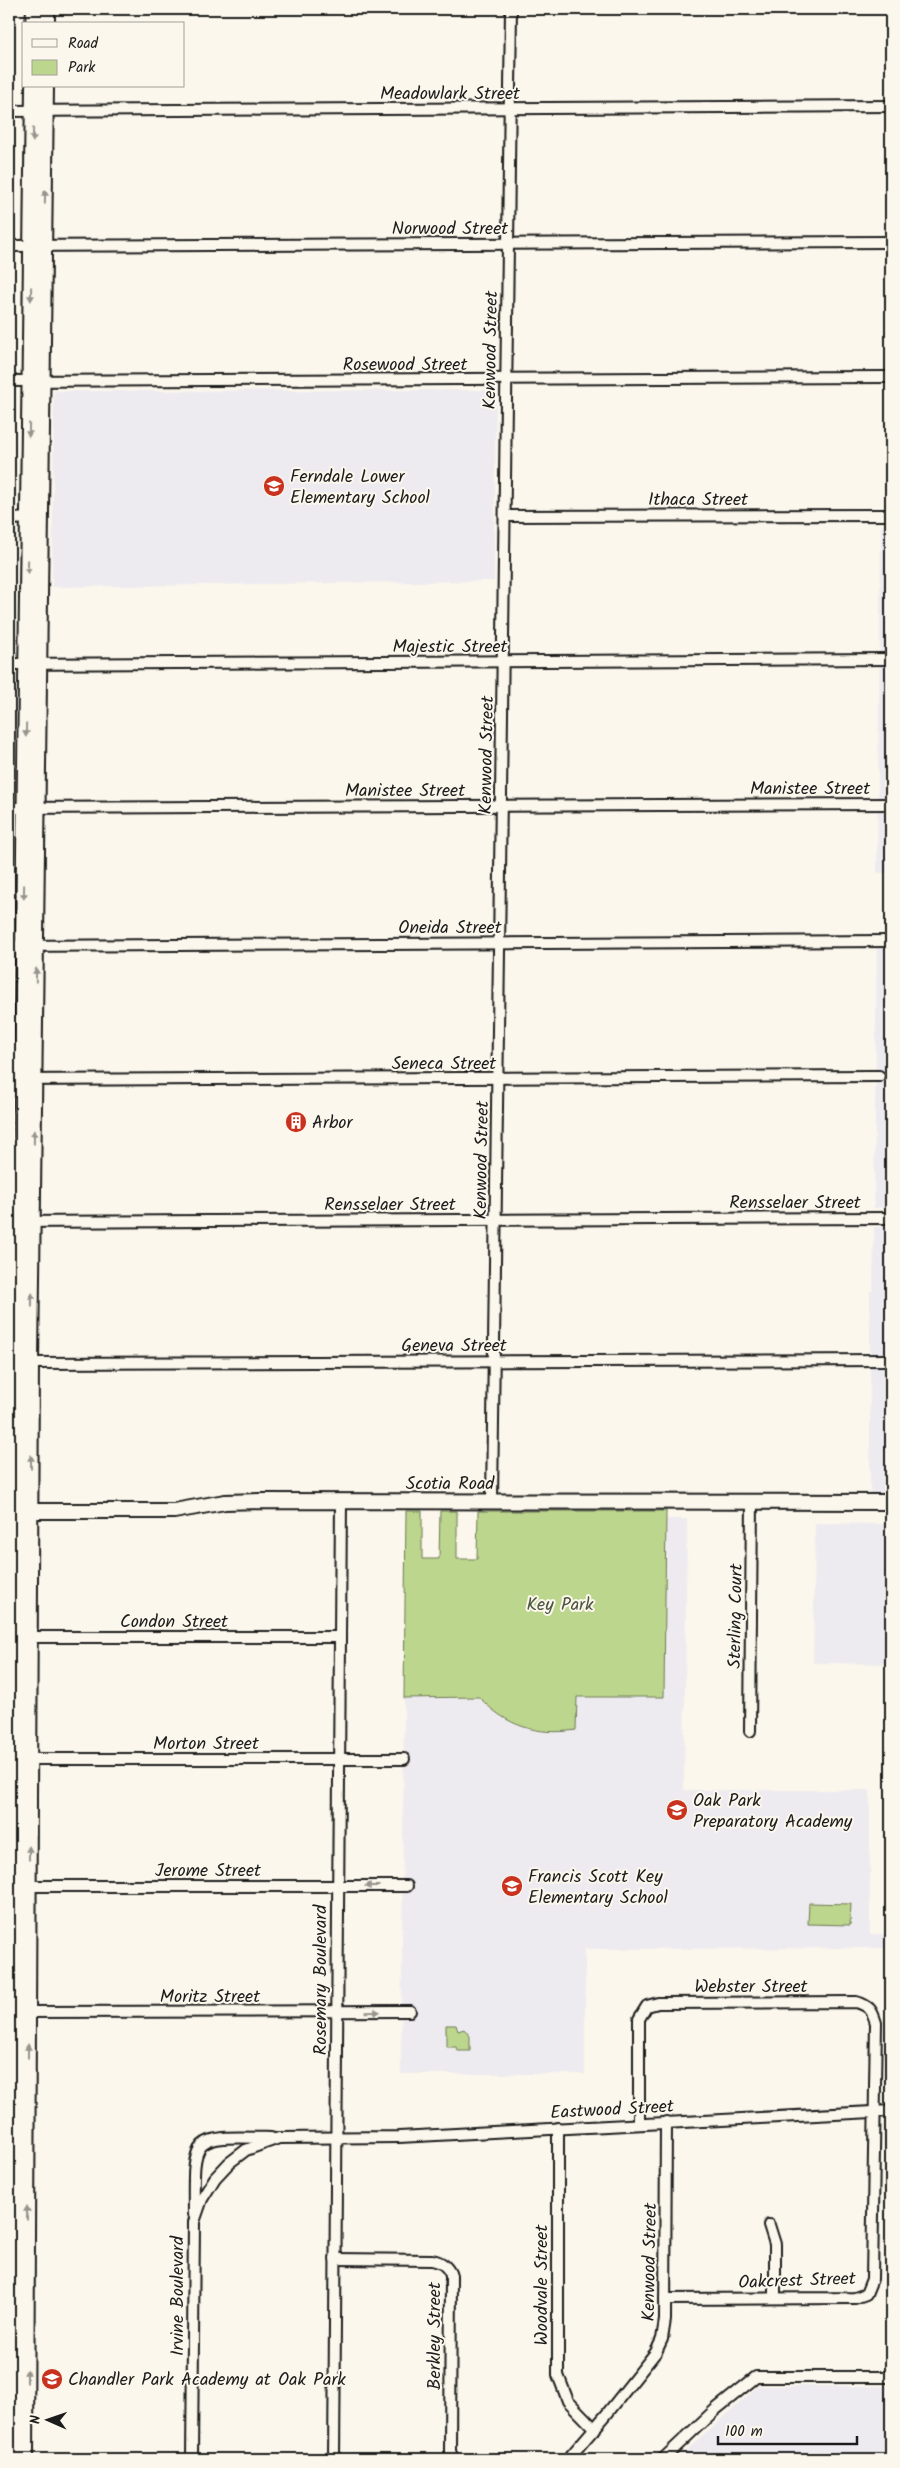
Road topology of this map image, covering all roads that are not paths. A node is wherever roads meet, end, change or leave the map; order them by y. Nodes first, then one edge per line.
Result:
1 (34, 9) edge
2 (47, 9) edge
3 (511, 9) edge
4 (33, 22) edge
5 (47, 22) edge
6 (33, 88) edge
7 (45, 88) edge
8 (891, 106) edge
9 (509, 108) junction
10 (9, 111) edge
11 (39, 111) junction
12 (891, 242) edge
13 (507, 244) junction
14 (9, 246) edge
15 (38, 246) junction
16 (891, 377) edge
17 (506, 380) junction
18 (9, 381) edge
19 (36, 381) junction
20 (891, 515) edge
21 (505, 516) junction
22 (35, 518) junction
23 (9, 519) edge
24 (891, 659) edge
25 (504, 662) junction
26 (33, 663) junction
27 (9, 664) edge
28 (891, 804) edge
29 (502, 806) junction
30 (9, 808) edge
31 (32, 808) junction
32 (891, 941) edge
33 (500, 943) junction
34 (9, 946) edge
35 (30, 946) junction
36 (879, 1076) dead end
37 (498, 1079) junction
38 (22, 1080) edge
39 (891, 1218) edge
40 (496, 1220) junction
41 (21, 1222) edge
42 (891, 1360) edge
43 (494, 1361) junction
44 (24, 1363) junction
45 (492, 1501) junction
46 (752, 1501) junction
47 (341, 1502) junction
48 (891, 1502) edge
49 (19, 1511) edge
50 (19, 1637) edge
51 (340, 1637) junction
52 (750, 1731) dead end
53 (18, 1759) edge
54 (339, 1759) junction
55 (404, 1759) dead end
56 (18, 1886) edge
57 (338, 1886) junction
58 (407, 1886) dead end
59 (410, 2011) dead end
60 (17, 2012) edge
61 (336, 2013) junction
62 (874, 2111) junction
63 (891, 2111) edge
64 (666, 2122) junction
65 (639, 2123) junction
66 (558, 2128) junction
67 (336, 2137) junction
68 (279, 2138) junction
69 (194, 2222) junction
70 (769, 2225) dead end
71 (335, 2259) junction
72 (775, 2298) junction
73 (665, 2299) junction
74 (891, 2377) edge
75 (20, 2395) junction
76 (594, 2429) junction
77 (13, 2459) edge
78 (26, 2459) edge
79 (192, 2459) edge
80 (334, 2459) edge
81 (453, 2459) edge
82 (568, 2459) edge
83 (663, 2459) edge

1 - 4 street
2 - 5 street
3 - 9 street, Kenwood Street
6 - 11 street
7 - 11 street
8 - 9 street, Meadowlark Street
9 - 11 street, Meadowlark Street
9 - 13 street, Kenwood Street
10 - 11 street, Meadowlark Street
11 - 15 street
12 - 13 street, Norwood Street
13 - 15 street, Norwood Street
13 - 17 street, Kenwood Street
14 - 15 street, Norwood Street
15 - 19 street
16 - 17 street, Rosewood Street
17 - 19 street, Rosewood Street
17 - 21 street, Kenwood Street
18 - 19 street, Rosewood Street
19 - 22 street
20 - 21 street, Ithaca Street
21 - 25 street, Kenwood Street
22 - 23 street
22 - 26 street
24 - 25 street, Majestic Street
25 - 26 street, Majestic Street
25 - 29 street, Kenwood Street
26 - 27 street, Majestic Street
26 - 31 street
28 - 29 street, Manistee Street
29 - 31 street, Manistee Street
29 - 33 street, Kenwood Street
30 - 31 street, Manistee Street
31 - 35 street
32 - 33 street, Oneida Street
33 - 35 street, Oneida Street
33 - 37 street, Kenwood Street
34 - 35 street, Oneida Street
35 - 38 street
36 - 37 street, Seneca Street
37 - 38 street, Seneca Street
37 - 40 street, Kenwood Street
38 - 41 street
39 - 40 street, Rensselaer Street
40 - 41 street, Rensselaer Street
40 - 43 street, Kenwood Street
41 - 44 street
42 - 43 street, Geneva Street
43 - 44 street, Geneva Street
43 - 45 street, Kenwood Street
44 - 49 street
45 - 46 street, Scotia Road
45 - 47 street, Scotia Road
46 - 48 street, Scotia Road
46 - 52 street, Sterling Court
47 - 49 street, Scotia Road
47 - 51 street, Rosemary Boulevard
49 - 50 street
50 - 51 street, Condon Street
50 - 53 street
51 - 54 street, Rosemary Boulevard
53 - 54 street, Morton Street
53 - 56 street
54 - 55 street, Morton Street
54 - 57 street, Rosemary Boulevard
56 - 57 street, Jerome Street
56 - 60 street
58 -> 57 street, Jerome Street
57 - 61 street, Rosemary Boulevard
61 -> 59 street, Moritz Street
60 - 61 street, Moritz Street
60 - 75 street
61 - 67 street, Rosemary Boulevard
62 - 63 street, Eastwood Street
62 - 64 street, Eastwood Street
62 - 65 street, Webster Street
62 - 72 street, Oakcrest Street
64 - 65 street, Eastwood Street
64 - 73 street, Kenwood Street
65 - 66 street, Eastwood Street
66 - 67 street, Eastwood Street
66 - 76 street, Woodvale Street
67 - 68 street, Irvine Boulevard
67 - 71 street, Rosemary Boulevard
68 - 69 street, Irvine Boulevard
68 - 69 street, Irvine Boulevard
69 - 79 street, Irvine Boulevard
70 - 72 street
71 - 80 street, Rosemary Boulevard
71 - 81 street, Berkley Street
72 - 73 street, Oakcrest Street
73 - 76 street, Kenwood Street
74 - 83 street
75 - 77 street
75 - 78 street
76 - 82 street, Kenwood Street

